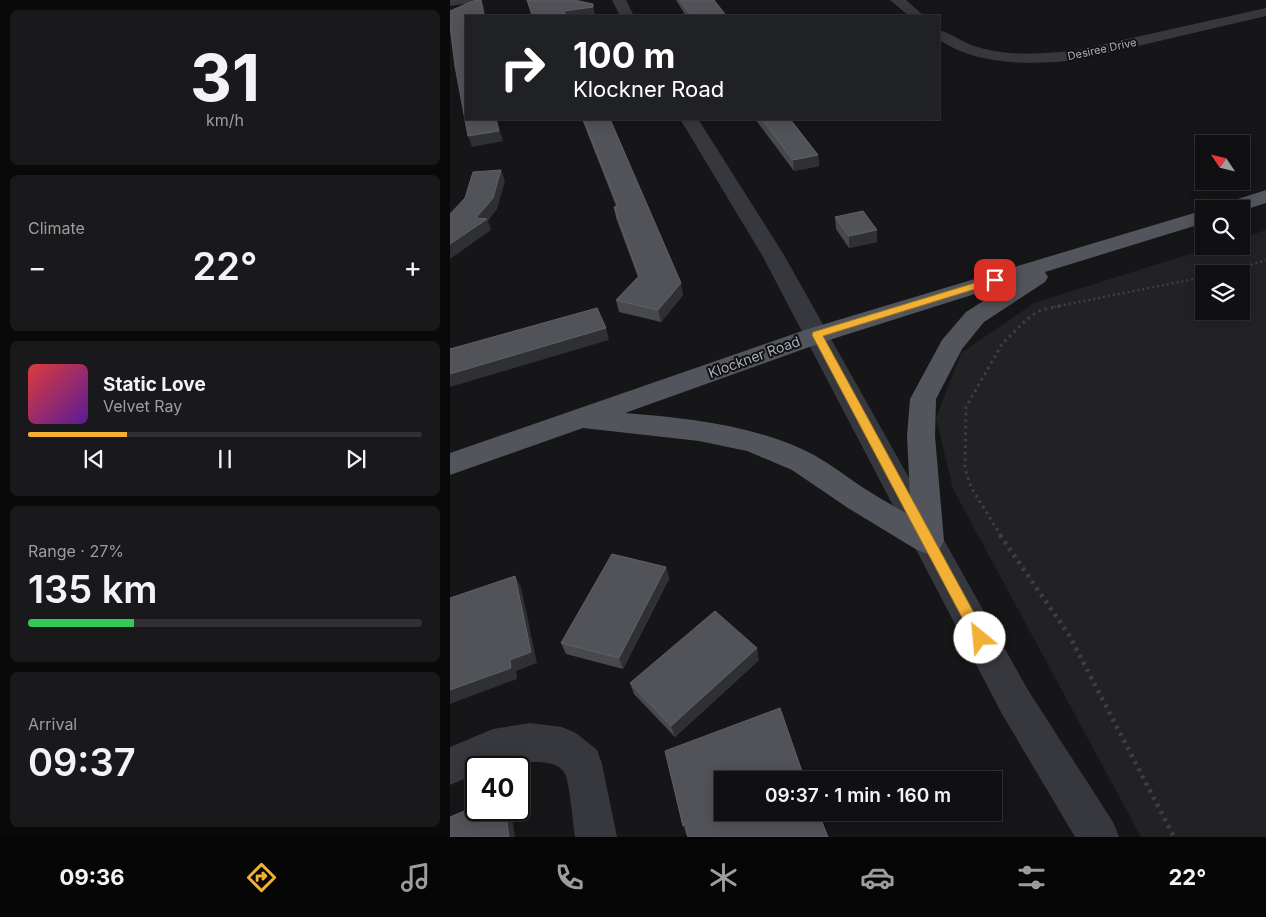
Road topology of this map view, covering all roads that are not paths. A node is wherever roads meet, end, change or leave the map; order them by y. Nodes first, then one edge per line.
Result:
1 (465, 0) edge
2 (619, 0) edge
3 (897, 0) edge
4 (450, 2) edge
5 (1266, 12) edge
6 (626, 15) edge
7 (916, 15) edge
8 (940, 35) edge
9 (690, 120) edge
10 (1266, 196) edge
11 (1250, 201) edge
12 (1195, 219) edge
13 (1066, 259) junction
14 (817, 335) junction
15 (578, 420) junction
16 (450, 464) edge
17 (928, 541) junction
18 (450, 766) edge
19 (596, 837) edge
20 (1098, 837) edge

1 - 4 street
2 - 6 street
3 - 7 street
5 - 8 street, Desiree Drive
9 - 14 street
10 - 11 main road
12 - 13 main road, Klockner Road
13 - 14 main road, Klockner Road
13 - 17 main road
14 - 15 main road, Klockner Road
14 - 17 street
15 - 16 main road, Klockner Road
15 - 17 main road
17 - 20 street
18 - 19 street

